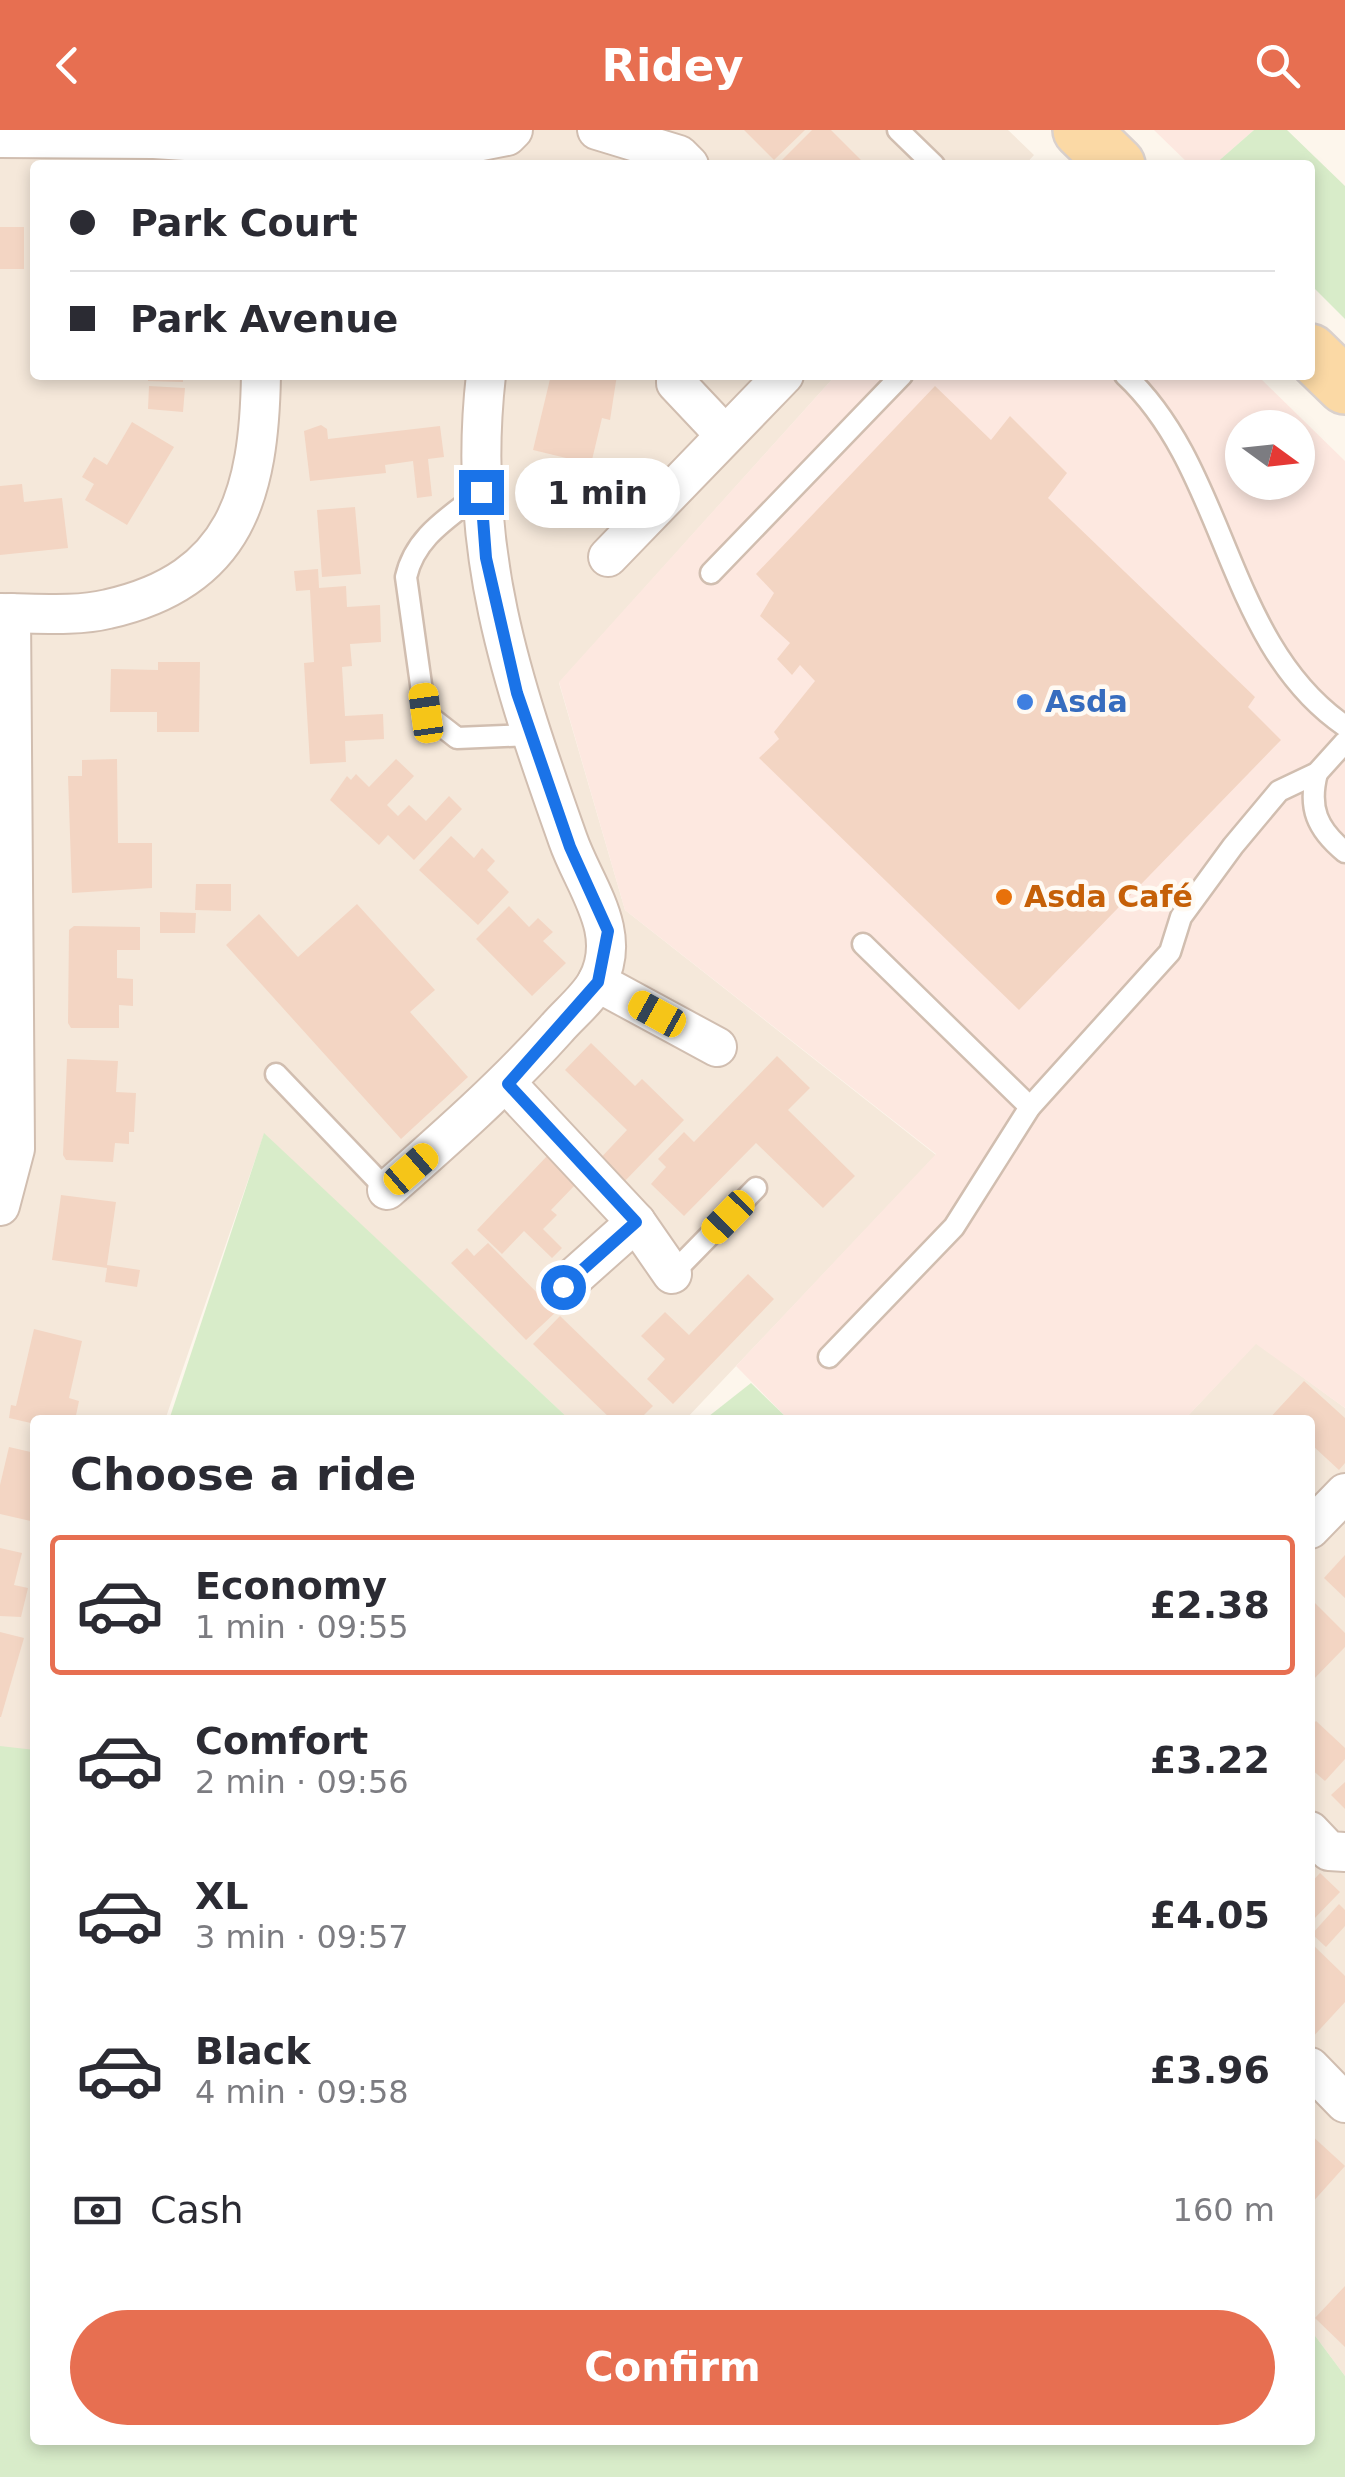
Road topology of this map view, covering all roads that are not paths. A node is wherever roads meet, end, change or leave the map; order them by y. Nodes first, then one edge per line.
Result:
1 (597, 130) edge
2 (898, 130) edge
3 (1082, 130) edge
4 (154, 134) edge
5 (0, 138) edge
6 (510, 144) edge
7 (264, 155) edge
8 (684, 160) edge
9 (929, 160) edge
10 (1113, 160) edge
11 (1315, 357) edge
12 (261, 380) edge
13 (485, 380) edge
14 (676, 380) edge
15 (779, 380) edge
16 (897, 380) edge
17 (1129, 380) edge
18 (1345, 386) edge
19 (725, 436) junction
20 (481, 492) junction
21 (608, 557) dead end
22 (711, 574) dead end
23 (6, 613) edge
24 (1345, 726) edge
25 (531, 735) junction
26 (1345, 742) edge
27 (1317, 773) junction
28 (1345, 852) edge
29 (863, 944) dead end
30 (598, 982) junction
31 (717, 1047) dead end
32 (276, 1074) dead end
33 (508, 1084) junction
34 (1030, 1107) junction
35 (756, 1188) dead end
36 (387, 1190) joint
37 (0, 1206) edge
38 (636, 1222) junction
39 (672, 1274) joint
40 (563, 1287) dead end
41 (829, 1357) dead end
42 (1345, 1493) edge
43 (1315, 1518) edge
44 (1315, 1836) edge
45 (1345, 1852) edge
46 (1315, 2072) edge
47 (1345, 2103) edge

1 - 8 street
2 - 9 lane
3 - 10 main road
4 - 5 street
4 - 7 street
6 - 7 street
11 - 18 main road
12 - 23 street
13 - 20 street
14 - 19 street
15 - 19 street
16 - 22 lane
17 - 24 lane
19 - 21 street
20 - 25 street
20 - 25 lane
23 - 37 street
25 - 30 street
26 - 27 lane
27 - 28 lane
27 - 34 lane
29 - 34 lane
30 - 31 street
30 - 33 street
32 - 36 lane
33 - 36 street
33 - 38 street
34 - 41 lane
35 - 39 lane
38 - 39 street
38 - 40 street
42 - 43 street
44 - 45 street
46 - 47 street

